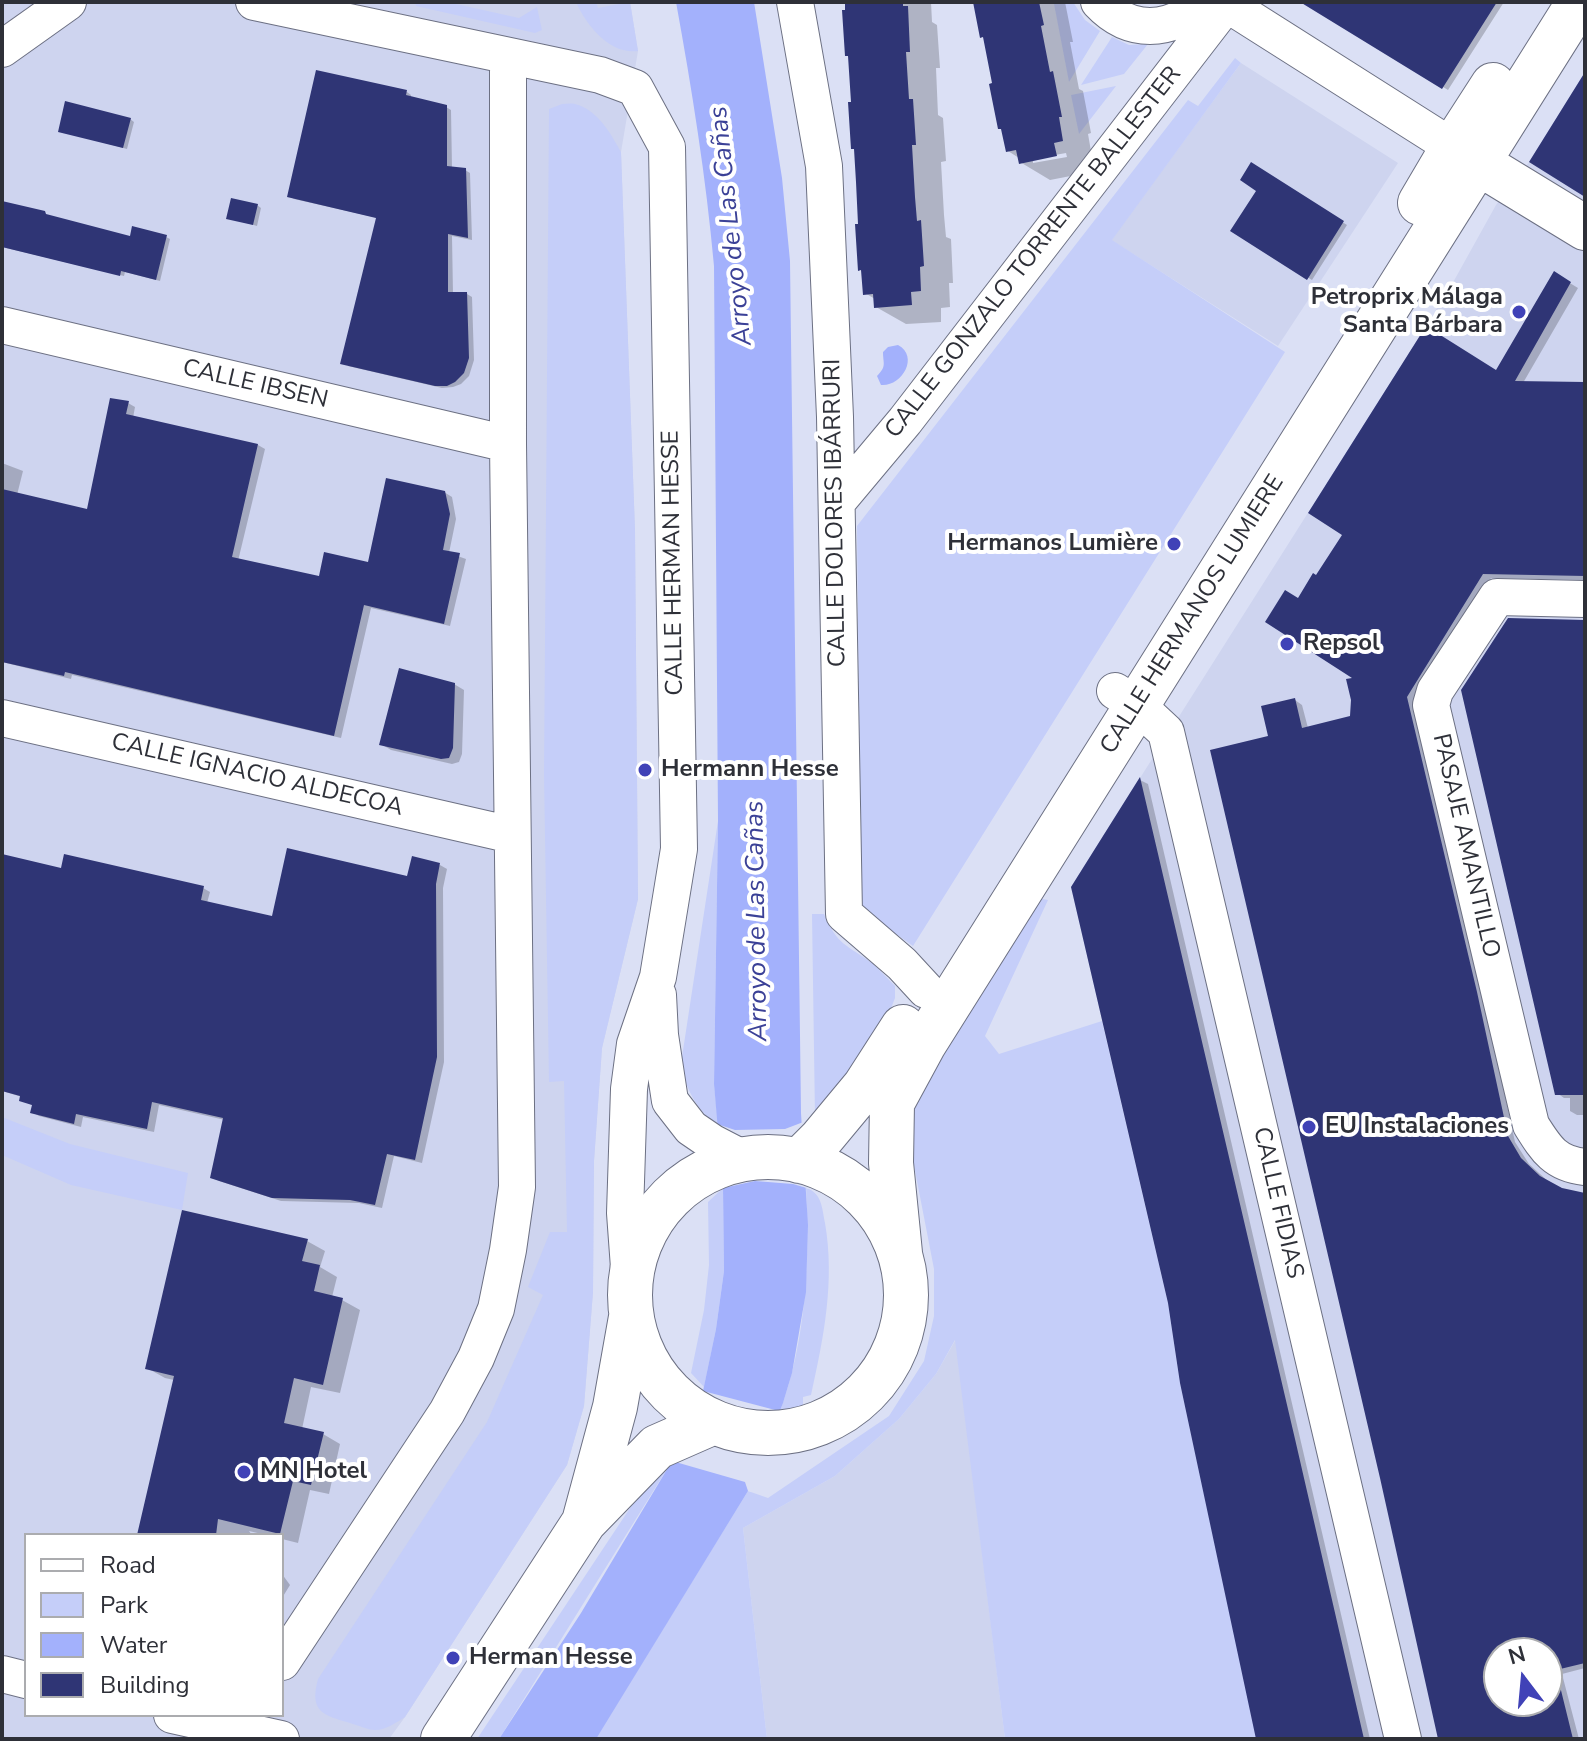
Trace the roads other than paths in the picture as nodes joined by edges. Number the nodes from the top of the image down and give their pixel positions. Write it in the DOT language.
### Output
graph roads {
  1 [pos="68,2"];
  2 [pos="254,2"];
  3 [pos="795,2"];
  4 [pos="1099,2"];
  5 [pos="1219,2"];
  6 [pos="1547,2"];
  7 [pos="1579,2"];
  8 [pos="2,49"];
  9 [pos="508,57"];
  10 [pos="1465,154"];
  11 [pos="1585,228"];
  12 [pos="2,325"];
  13 [pos="508,444"];
  14 [pos="838,501"];
  15 [pos="1585,599"];
  16 [pos="1126,698"];
  17 [pos="2,718"];
  18 [pos="512,835"];
  19 [pos="658,977"];
  20 [pos="926,990"];
  21 [pos="723,1156"];
  22 [pos="809,1157"];
  23 [pos="1585,1167"];
  24 [pos="900,1253"];
  25 [pos="631,1305"];
  26 [pos="697,1423"];
  27 [pos="584,1522"];
  28 [pos="284,1659"];
  29 [pos="2,1674"];
  30 [pos="24,1680"];
  31 [pos="192,1717"];
  32 [pos="242,1722"];
  33 [pos="440,1732"];
  34 [pos="281,1739"];
  35 [pos="1403,1739"];
  1 -- 8 [label="street"];
  2 -- 9 [label="street"];
  3 -- 14 [label="street, CALLE DOLORES IBÁRRURI"];
  4 -- 5 [label="street"];
  5 -- 10 [label="street"];
  5 -- 14 [label="street, CALLE GONZALO TORRENTE BALLESTER"];
  6 -- 10 [label="main road, CALLE HERMANOS LUMIERE"];
  7 -- 10 [label="main road, CALLE HERMANOS LUMIERE"];
  9 -- 13 [label="street"];
  9 -- 19 [label="street, CALLE HERMAN HESSE"];
  10 -- 11 [label="main road"];
  10 -- 16 [label="main road, CALLE HERMANOS LUMIERE"];
  12 -- 13 [label="street, CALLE IBSEN"];
  13 -- 18 [label="street"];
  14 -- 20 [label="street, CALLE DOLORES IBÁRRURI"];
  15 -- 23 [label="street, PASAJE AMANTILLO"];
  16 -- 20 [label="main road, CALLE HERMANOS LUMIERE"];
  16 -- 24 [label="main road, CALLE HERMANOS LUMIERE"];
  16 -- 35 [label="street, CALLE FIDIAS"];
  17 -- 18 [label="street, CALLE IGNACIO ALDECOA"];
  18 -- 28 [label="street"];
  19 -- 21 [label="street, CALLE HERMAN HESSE"];
  19 -- 25 [label="street, CALLE HERMAN HESSE"];
  20 -- 22 [label="main road, CALLE HERMANOS LUMIERE"];
  21 -- 22 [label="main road"];
  21 -- 25 [label="main road"];
  22 -- 24 [label="main road"];
  24 -- 26 [label="main road"];
  25 -- 26 [label="main road"];
  25 -- 27 [label="main road, CALLE HERMAN HESSE"];
  26 -- 27 [label="main road, CALLE HERMAN HESSE"];
  27 -- 33 [label="main road, CALLE HERMAN HESSE"];
  29 -- 30 [label="street"];
  31 -- 32 [label="street"];
  32 -- 34 [label="street"];
}
